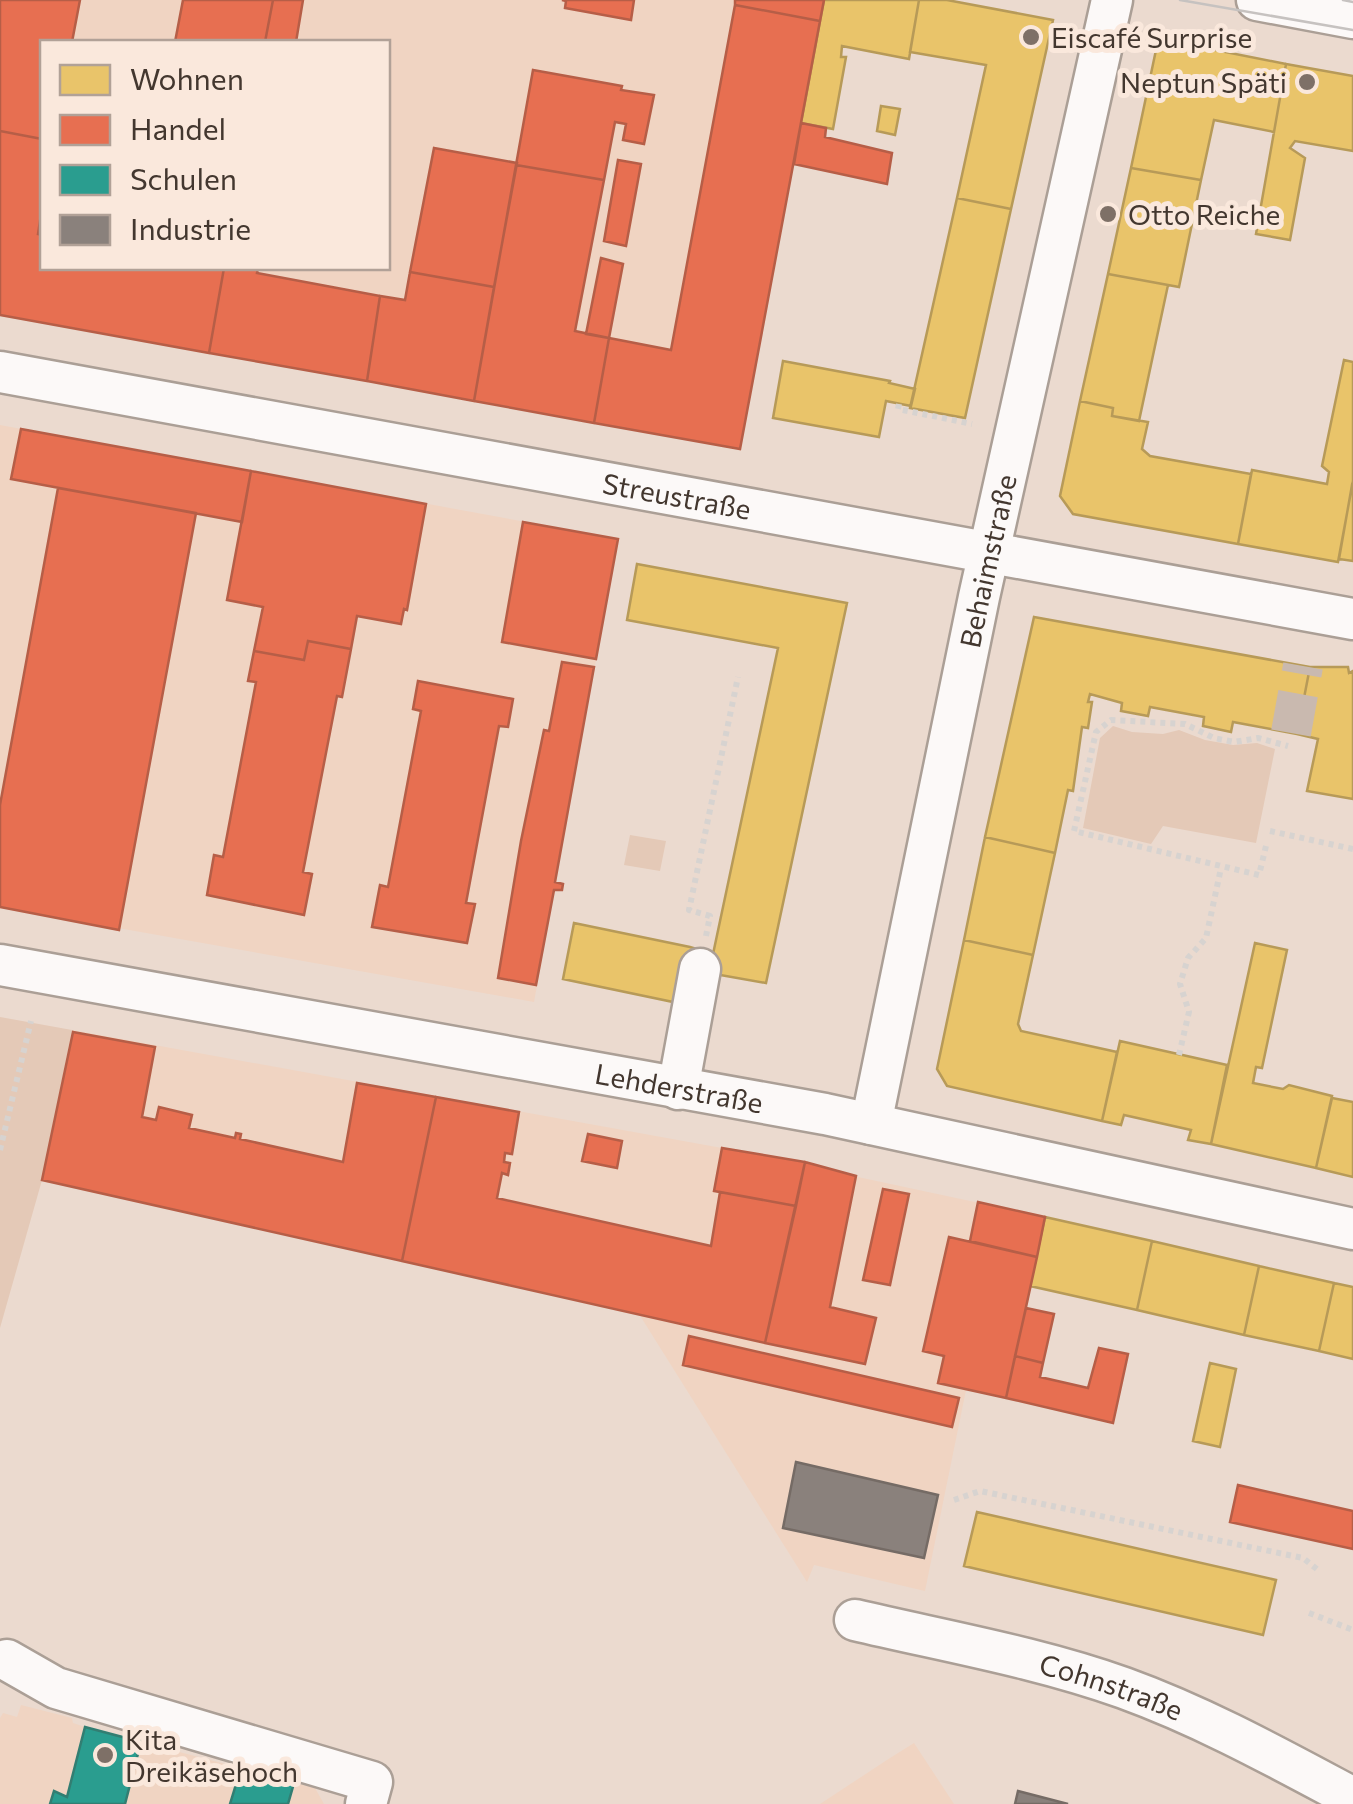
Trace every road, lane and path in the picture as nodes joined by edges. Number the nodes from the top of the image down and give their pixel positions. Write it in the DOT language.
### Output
graph roads {
  1 [pos="1112,0"];
  2 [pos="1257,0"];
  3 [pos="1353,18"];
  4 [pos="0,372"];
  5 [pos="899,404"];
  6 [pos="972,424"];
  7 [pos="988,554"];
  8 [pos="1353,619"];
  9 [pos="738,677"];
  10 [pos="1288,746"];
  11 [pos="1270,831"];
  12 [pos="1266,846"];
  13 [pos="1353,849"];
  14 [pos="1221,868"];
  15 [pos="701,960"];
  16 [pos="0,966"];
  17 [pos="31,1022"];
  18 [pos="1180,1055"];
  19 [pos="678,1088"];
  20 [pos="871,1124"];
  21 [pos="0,1150"];
  22 [pos="1353,1228"];
  23 [pos="954,1500"];
  24 [pos="1318,1570"];
  25 [pos="1309,1614"];
  26 [pos="855,1620"];
  27 [pos="1353,1630"];
  28 [pos="8,1660"];
  29 [pos="1353,1798"];
  30 [pos="366,1804"];
  1 -- 7 [label="street, Behaimstraße"];
  2 -- 3 [label="street"];
  4 -- 7 [label="street, Streustraße"];
  5 -- 6 [label="path"];
  7 -- 8 [label="street, Streustraße"];
  7 -- 20 [label="street, Behaimstraße"];
  9 -- 15 [label="path"];
  10 -- 14 [label="path"];
  11 -- 13 [label="path"];
  12 -- 14 [label="path"];
  14 -- 18 [label="path"];
  15 -- 19 [label="street"];
  16 -- 19 [label="street, Lehderstraße"];
  17 -- 21 [label="path"];
  19 -- 20 [label="street, Lehderstraße"];
  20 -- 22 [label="street, Lehderstraße"];
  23 -- 24 [label="path"];
  25 -- 27 [label="path"];
  26 -- 29 [label="street, Cohnstraße"];
  28 -- 30 [label="street"];
}
